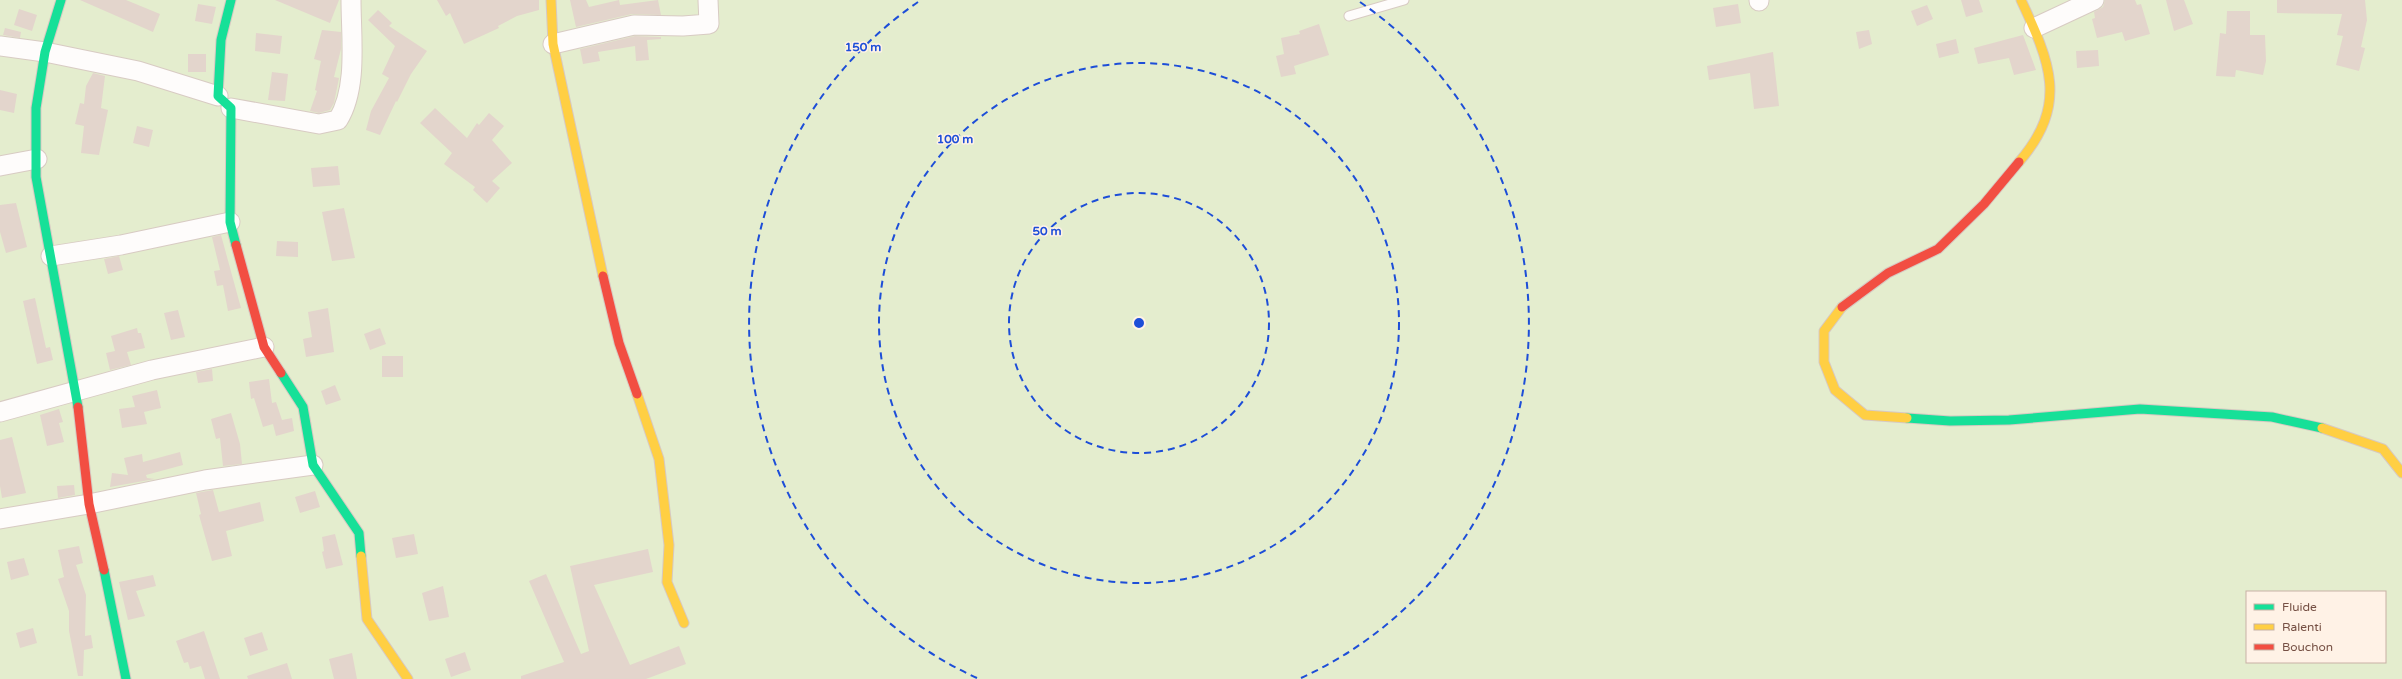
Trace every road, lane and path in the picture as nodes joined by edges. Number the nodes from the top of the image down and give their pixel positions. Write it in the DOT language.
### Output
graph roads {
  1 [pos="61,0"];
  2 [pos="231,0"];
  3 [pos="350,0"];
  4 [pos="551,0"];
  5 [pos="708,0"];
  6 [pos="1404,0"];
  7 [pos="2022,0"];
  8 [pos="2094,0"];
  9 [pos="1350,16"];
  10 [pos="2034,28"];
  11 [pos="553,44"];
  12 [pos="0,46"];
  13 [pos="45,52"];
  14 [pos="218,96"];
  15 [pos="231,108"];
  16 [pos="37,159"];
  17 [pos="0,166"];
  18 [pos="230,222"];
  19 [pos="51,256"];
  20 [pos="264,347"];
  21 [pos="76,391"];
  22 [pos="0,412"];
  23 [pos="313,465"];
  24 [pos="2402,473"];
  25 [pos="89,504"];
  26 [pos="0,519"];
  27 [pos="684,623"];
  28 [pos="126,679"];
  29 [pos="408,679"];
  1 -- 13 [label="street"];
  2 -- 14 [label="street"];
  3 -- 15 [label="street"];
  4 -- 11 [label="street"];
  5 -- 11 [label="street"];
  6 -- 9 [label="lane"];
  7 -- 10 [label="street"];
  8 -- 10 [label="street"];
  10 -- 24 [label="street"];
  11 -- 27 [label="street"];
  12 -- 13 [label="street"];
  13 -- 14 [label="street"];
  13 -- 16 [label="street"];
  14 -- 15 [label="street"];
  15 -- 18 [label="street"];
  16 -- 17 [label="street"];
  16 -- 19 [label="street"];
  18 -- 19 [label="street"];
  18 -- 20 [label="street"];
  19 -- 21 [label="street"];
  20 -- 21 [label="street"];
  20 -- 23 [label="street"];
  21 -- 22 [label="street"];
  21 -- 25 [label="street"];
  23 -- 25 [label="street"];
  23 -- 29 [label="street"];
  25 -- 26 [label="street"];
  25 -- 28 [label="street"];
}
